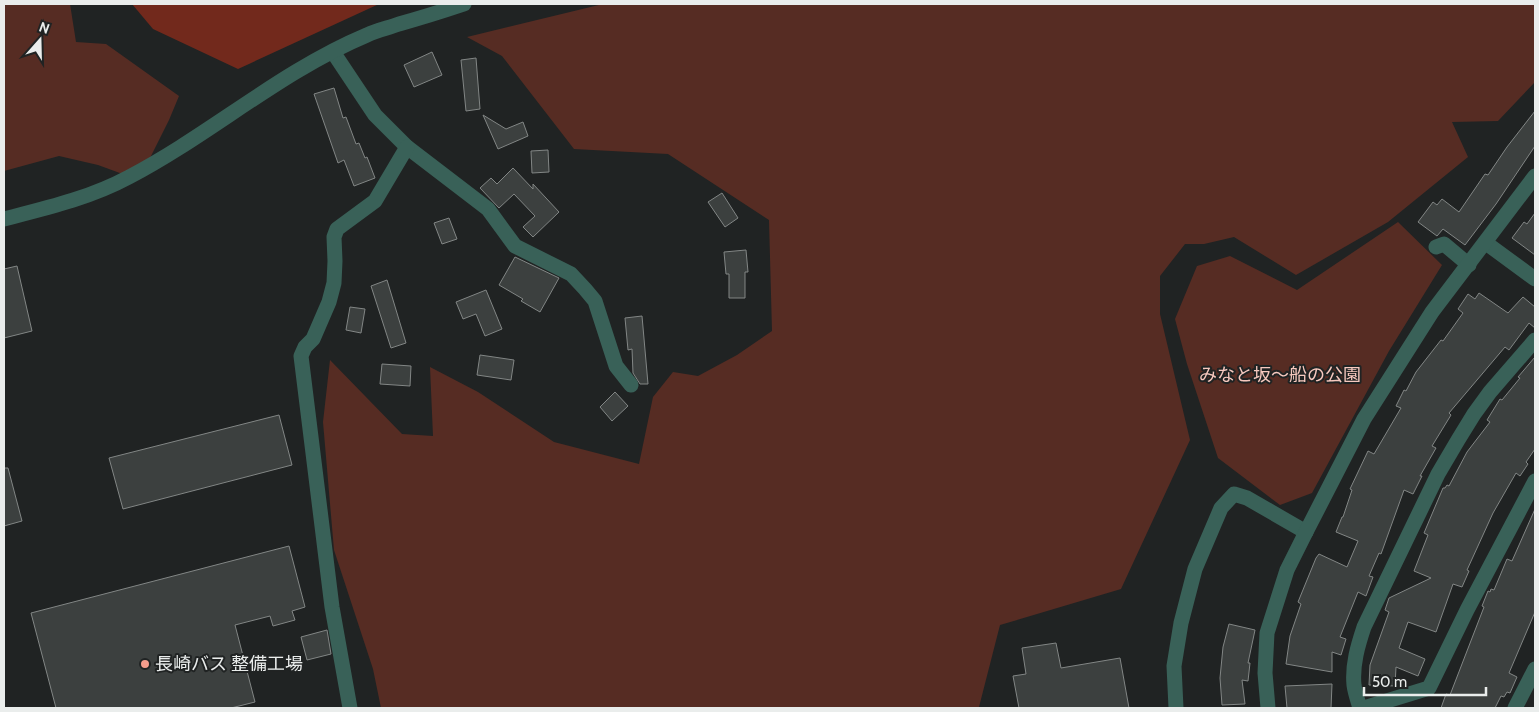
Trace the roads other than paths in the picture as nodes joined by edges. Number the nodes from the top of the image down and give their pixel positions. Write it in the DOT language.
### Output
graph roads {
  1 [pos="464,4"];
  2 [pos="333,52"];
  3 [pos="407,146"];
  4 [pos="1535,176"];
  5 [pos="4,219"];
  6 [pos="1486,243"];
  7 [pos="1436,247"];
  8 [pos="1469,264"];
  9 [pos="1535,279"];
  10 [pos="1535,340"];
  11 [pos="631,385"];
  12 [pos="1535,481"];
  13 [pos="1306,532"];
  14 [pos="1535,669"];
  15 [pos="350,708"];
  16 [pos="1176,708"];
  17 [pos="1268,708"];
  18 [pos="1360,708"];
  19 [pos="1364,708"];
  20 [pos="1515,708"];
  1 -- 2 [label="street"];
  2 -- 3 [label="street"];
  2 -- 5 [label="street"];
  3 -- 11 [label="street"];
  3 -- 15 [label="street"];
  4 -- 6 [label="street"];
  6 -- 8 [label="street"];
  6 -- 9 [label="street"];
  7 -- 8 [label="street"];
  8 -- 13 [label="street"];
  10 -- 18 [label="street"];
  12 -- 19 [label="street"];
  13 -- 16 [label="street"];
  13 -- 17 [label="street"];
  14 -- 20 [label="street"];
}
